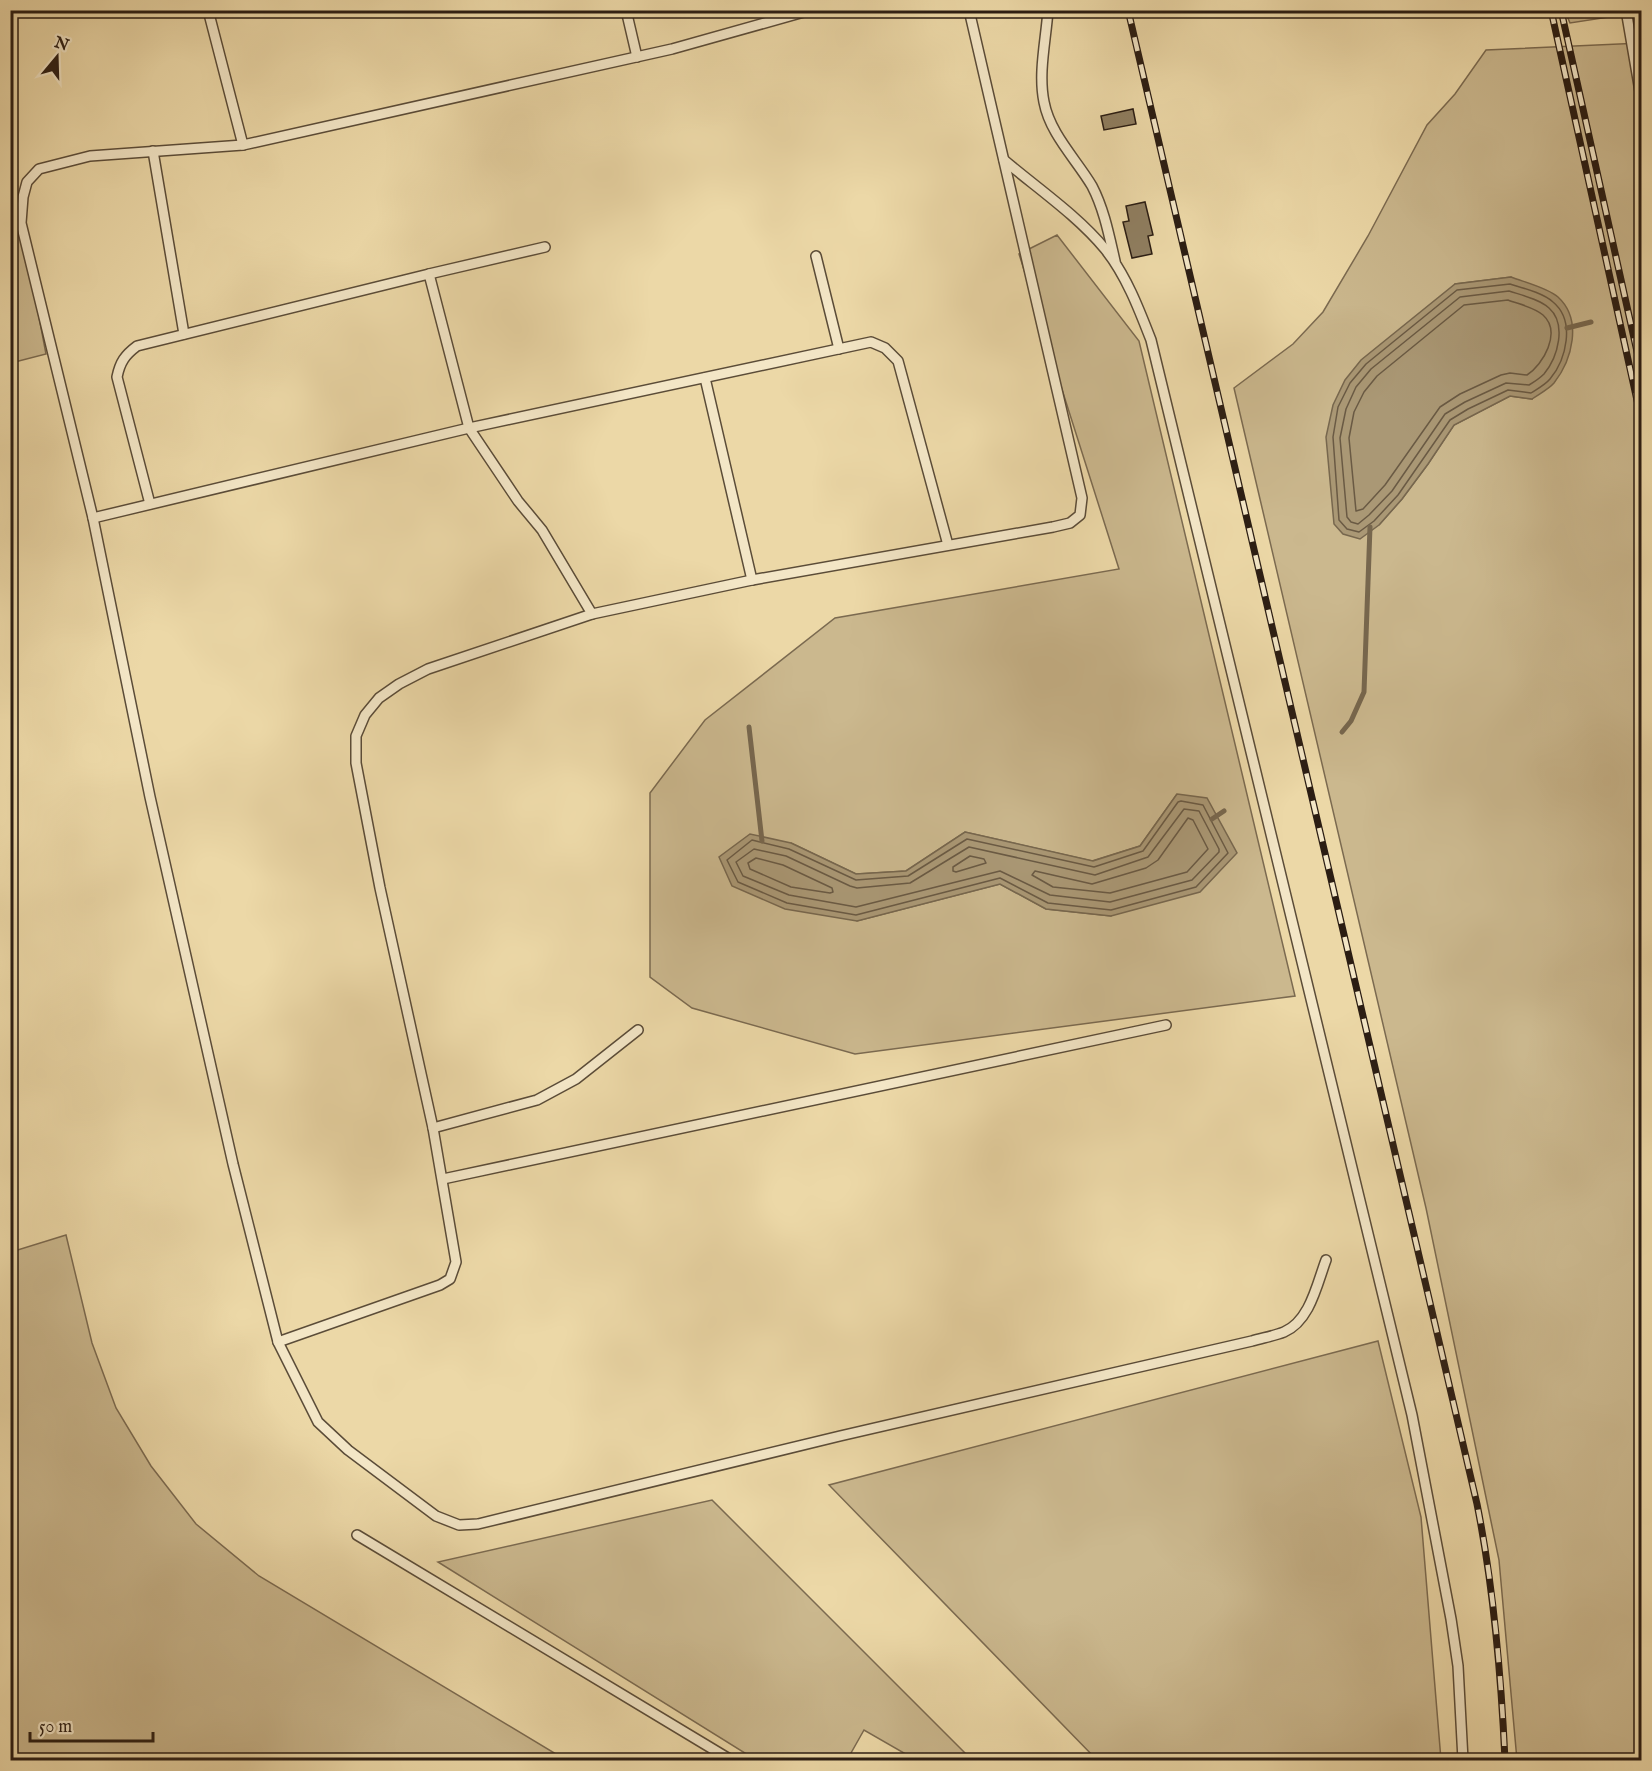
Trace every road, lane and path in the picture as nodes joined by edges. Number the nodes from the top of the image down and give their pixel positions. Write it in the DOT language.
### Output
graph roads {
  1 [pos="208,10"];
  2 [pos="626,10"];
  3 [pos="811,10"];
  4 [pos="969,10"];
  5 [pos="1048,10"];
  6 [pos="1626,10"];
  7 [pos="637,57"];
  8 [pos="1641,103"];
  9 [pos="243,144"];
  10 [pos="153,151"];
  11 [pos="1004,160"];
  12 [pos="545,247"];
  13 [pos="816,256"];
  14 [pos="1116,266"];
  15 [pos="429,274"];
  16 [pos="184,334"];
  17 [pos="839,349"];
  18 [pos="705,378"];
  19 [pos="469,428"];
  20 [pos="150,504"];
  21 [pos="93,518"];
  22 [pos="948,544"];
  23 [pos="752,580"];
  24 [pos="592,614"];
  25 [pos="1167,1024"];
  26 [pos="638,1030"];
  27 [pos="433,1128"];
  28 [pos="443,1179"];
  29 [pos="1326,1260"];
  30 [pos="278,1342"];
  31 [pos="357,1535"];
  32 [pos="731,1761"];
  33 [pos="1463,1761"];
  1 -- 9 [label="lane"];
  2 -- 7 [label="lane"];
  3 -- 7 [label="lane"];
  4 -- 11 [label="lane"];
  5 -- 14 [label="lane"];
  6 -- 8 [label="lane"];
  7 -- 9 [label="lane"];
  9 -- 10 [label="lane"];
  10 -- 16 [label="lane"];
  10 -- 21 [label="lane"];
  11 -- 14 [label="lane"];
  11 -- 22 [label="lane"];
  12 -- 15 [label="lane"];
  13 -- 17 [label="lane"];
  14 -- 33 [label="lane"];
  15 -- 16 [label="lane"];
  15 -- 19 [label="lane"];
  16 -- 20 [label="lane"];
  17 -- 18 [label="lane"];
  17 -- 22 [label="lane"];
  18 -- 19 [label="lane"];
  18 -- 23 [label="lane"];
  19 -- 20 [label="lane"];
  19 -- 24 [label="lane"];
  20 -- 21 [label="lane"];
  21 -- 30 [label="lane"];
  22 -- 23 [label="lane"];
  23 -- 24 [label="lane"];
  24 -- 27 [label="lane"];
  25 -- 28 [label="lane"];
  26 -- 27 [label="lane"];
  27 -- 28 [label="lane"];
  28 -- 30 [label="lane"];
  29 -- 30 [label="lane"];
  31 -- 32 [label="lane"];
}
